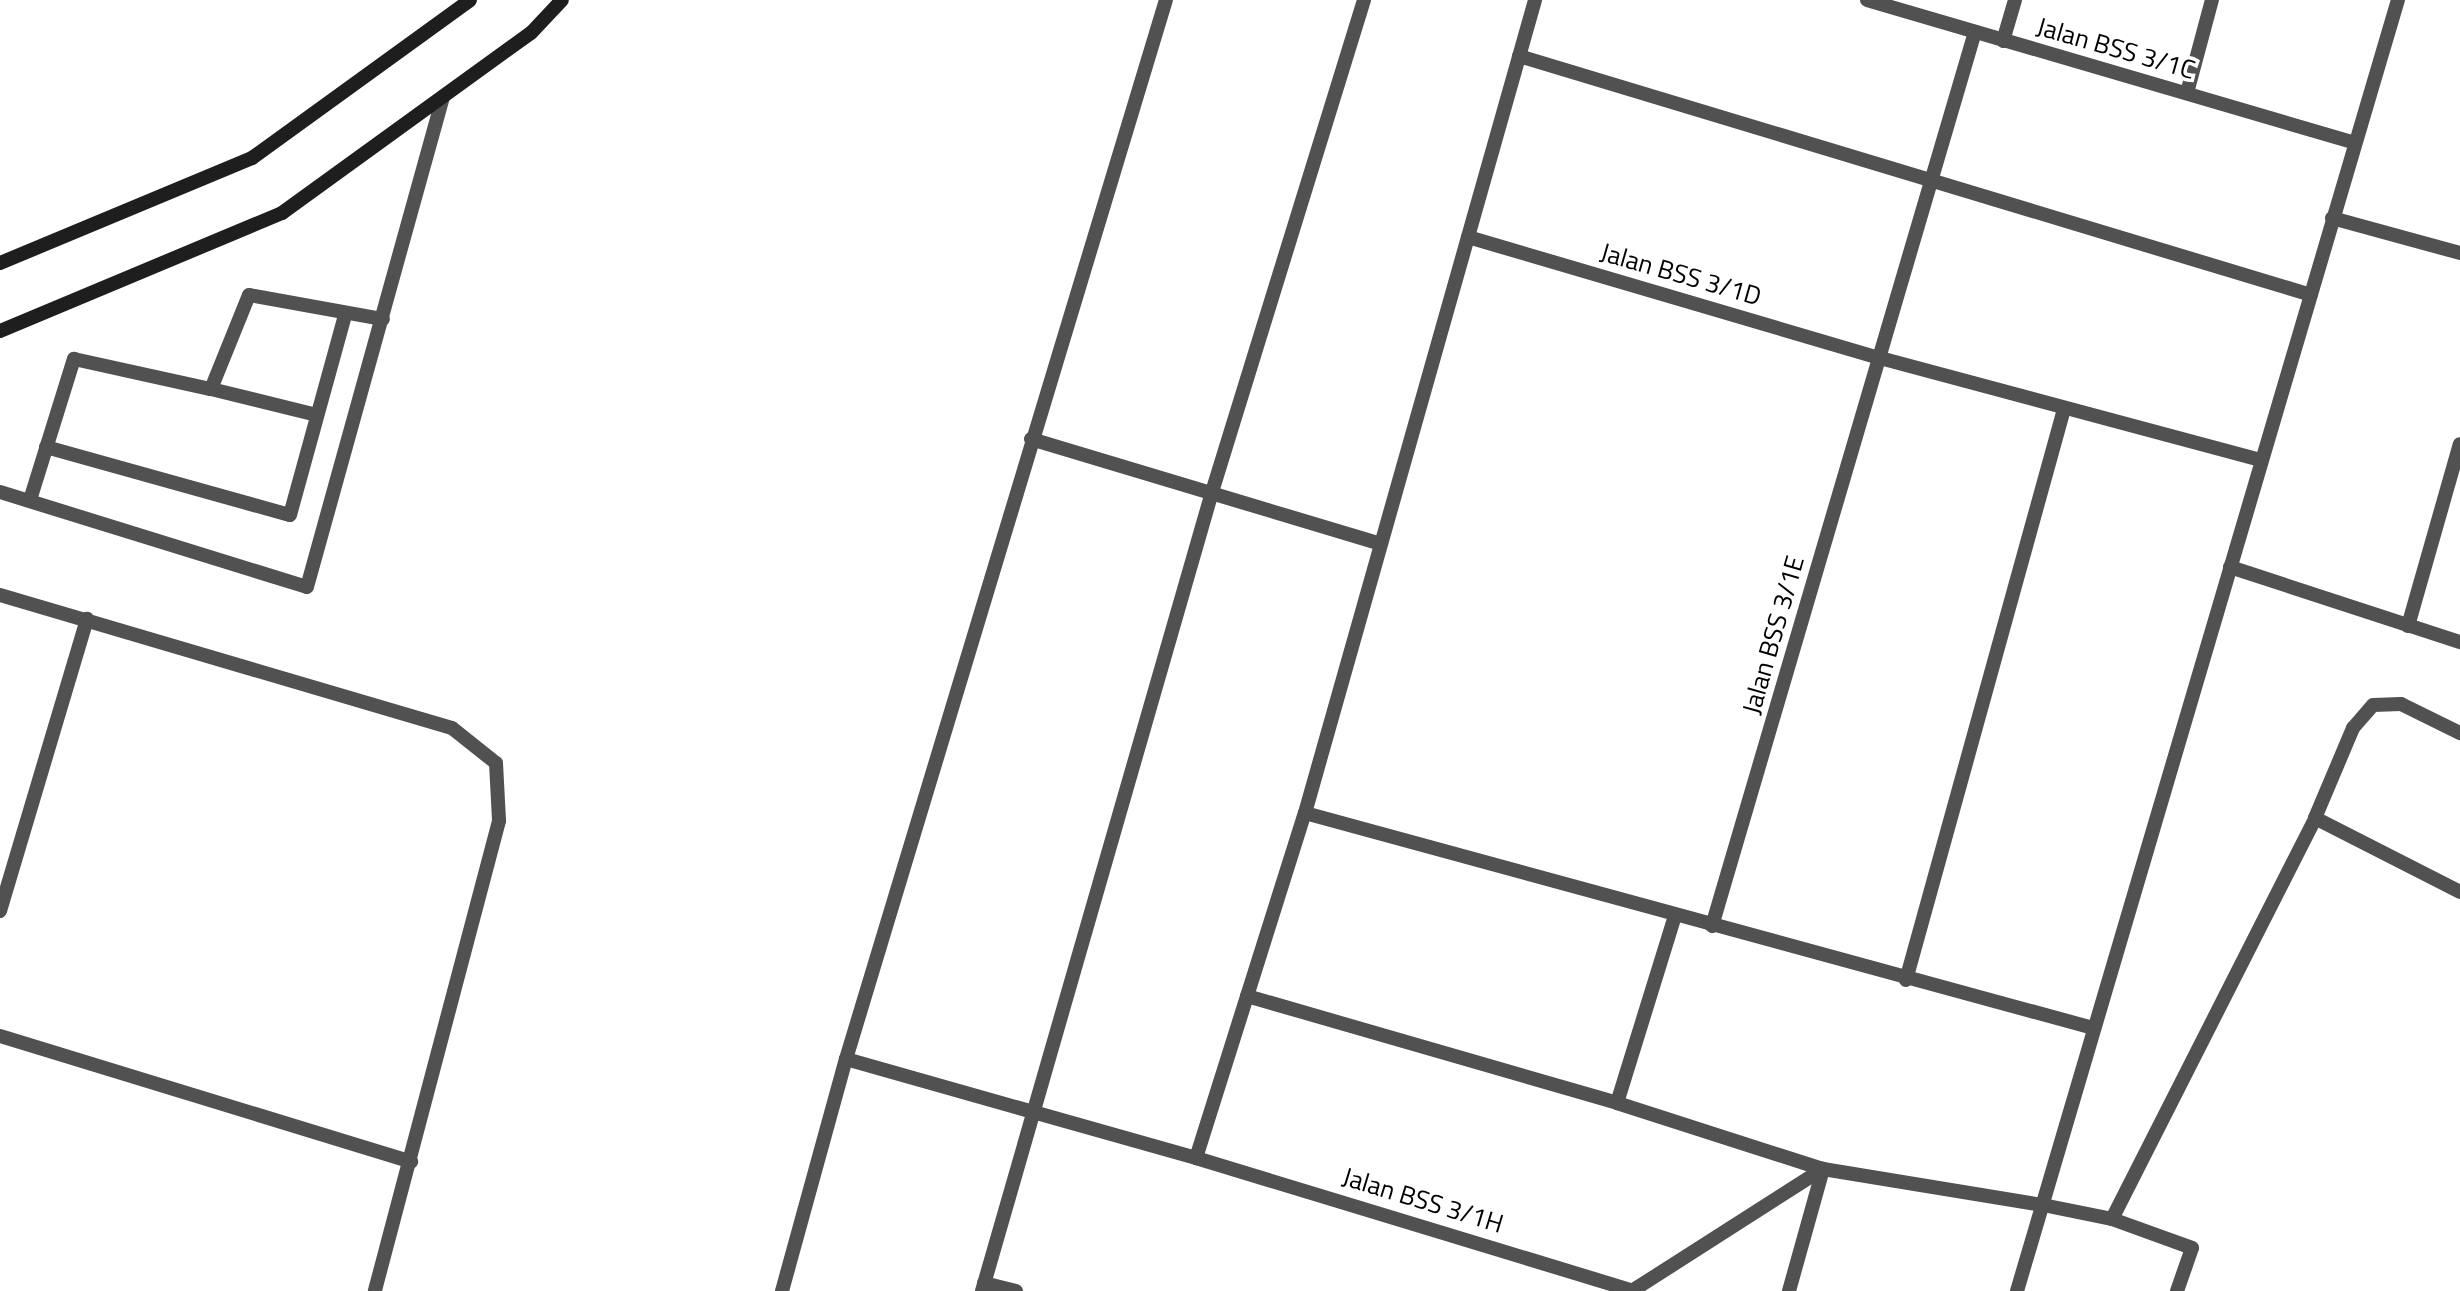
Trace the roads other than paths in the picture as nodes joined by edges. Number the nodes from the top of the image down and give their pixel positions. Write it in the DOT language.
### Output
graph roads {
  1 [pos="470,0"];
  2 [pos="562,0"];
  3 [pos="1166,0"];
  4 [pos="1364,0"];
  5 [pos="1535,0"];
  6 [pos="1867,0"];
  7 [pos="2015,0"];
  8 [pos="2212,0"];
  9 [pos="2398,0"];
  10 [pos="1975,33"];
  11 [pos="2003,41"];
  12 [pos="1519,57"];
  13 [pos="2187,93"];
  14 [pos="443,97"];
  15 [pos="2353,142"];
  16 [pos="1931,184"];
  17 [pos="2332,218"];
  18 [pos="1468,237"];
  19 [pos="2460,253"];
  20 [pos="0,263"];
  21 [pos="2311,295"];
  22 [pos="345,314"];
  23 [pos="383,319"];
  24 [pos="0,331"];
  25 [pos="1880,358"];
  26 [pos="211,389"];
  27 [pos="2064,409"];
  28 [pos="317,415"];
  29 [pos="1031,439"];
  30 [pos="2460,444"];
  31 [pos="46,447"];
  32 [pos="2260,460"];
  33 [pos="0,492"];
  34 [pos="1213,492"];
  35 [pos="30,500"];
  36 [pos="1378,542"];
  37 [pos="2230,567"];
  38 [pos="0,594"];
  39 [pos="87,619"];
  40 [pos="2408,626"];
  41 [pos="2460,642"];
  42 [pos="2460,733"];
  43 [pos="1305,813"];
  44 [pos="2315,818"];
  45 [pos="2460,892"];
  46 [pos="0,911"];
  47 [pos="1675,916"];
  48 [pos="1712,926"];
  49 [pos="1906,980"];
  50 [pos="1247,996"];
  51 [pos="2092,1028"];
  52 [pos="0,1036"];
  53 [pos="846,1059"];
  54 [pos="1617,1103"];
  55 [pos="1032,1111"];
  56 [pos="1196,1158"];
  57 [pos="411,1161"];
  58 [pos="1823,1169"];
  59 [pos="2043,1205"];
  60 [pos="2112,1219"];
  61 [pos="983,1287"];
  62 [pos="1634,1290"];
  63 [pos="375,1291"];
  64 [pos="782,1291"];
  65 [pos="1016,1291"];
  66 [pos="1789,1291"];
  67 [pos="2017,1291"];
  68 [pos="2177,1291"];
  1 -- 20 [label="street"];
  2 -- 14 [label="street"];
  3 -- 29 [label="street"];
  4 -- 34 [label="street"];
  5 -- 12 [label="street"];
  6 -- 10 [label="street, Jalan BSS 3/1C"];
  7 -- 11 [label="street"];
  8 -- 13 [label="street"];
  9 -- 15 [label="street"];
  10 -- 11 [label="street, Jalan BSS 3/1C"];
  10 -- 16 [label="street, Jalan BSS 3/1E"];
  11 -- 13 [label="street, Jalan BSS 3/1C"];
  12 -- 16 [label="street"];
  12 -- 18 [label="street"];
  13 -- 15 [label="street, Jalan BSS 3/1C"];
  14 -- 23 [label="street"];
  14 -- 24 [label="street"];
  15 -- 17 [label="street"];
  16 -- 21 [label="street"];
  16 -- 25 [label="street, Jalan BSS 3/1E"];
  17 -- 19 [label="street"];
  17 -- 21 [label="street"];
  18 -- 25 [label="street, Jalan BSS 3/1D"];
  18 -- 36 [label="street"];
  21 -- 32 [label="street"];
  22 -- 23 [label="street"];
  22 -- 26 [label="street"];
  22 -- 28 [label="street"];
  23 -- 35 [label="street"];
  25 -- 27 [label="street, Jalan BSS 3/1D"];
  25 -- 48 [label="street, Jalan BSS 3/1E"];
  26 -- 28 [label="street"];
  26 -- 31 [label="street"];
  27 -- 32 [label="street, Jalan BSS 3/1D"];
  27 -- 49 [label="street"];
  28 -- 31 [label="street"];
  29 -- 34 [label="street"];
  29 -- 53 [label="street"];
  30 -- 40 [label="street"];
  31 -- 35 [label="street"];
  32 -- 37 [label="street"];
  33 -- 35 [label="street"];
  34 -- 36 [label="street"];
  34 -- 55 [label="street"];
  36 -- 43 [label="street"];
  37 -- 40 [label="street"];
  37 -- 51 [label="street"];
  38 -- 39 [label="street"];
  39 -- 46 [label="street"];
  39 -- 57 [label="street"];
  40 -- 41 [label="street"];
  42 -- 44 [label="street"];
  43 -- 47 [label="street"];
  43 -- 50 [label="street"];
  44 -- 45 [label="street"];
  44 -- 60 [label="street"];
  47 -- 48 [label="street"];
  47 -- 54 [label="street"];
  48 -- 49 [label="street"];
  49 -- 51 [label="street"];
  50 -- 54 [label="street"];
  50 -- 56 [label="street"];
  51 -- 59 [label="street"];
  52 -- 57 [label="street"];
  53 -- 55 [label="street, Jalan BSS 3/1H"];
  53 -- 64 [label="street"];
  54 -- 58 [label="street"];
  55 -- 56 [label="street, Jalan BSS 3/1H"];
  55 -- 61 [label="street"];
  56 -- 62 [label="street, Jalan BSS 3/1H"];
  57 -- 63 [label="street"];
  58 -- 59 [label="street"];
  58 -- 62 [label="street"];
  58 -- 66 [label="street"];
  59 -- 60 [label="street"];
  59 -- 67 [label="street"];
  60 -- 68 [label="street"];
  61 -- 65 [label="street"];
}
